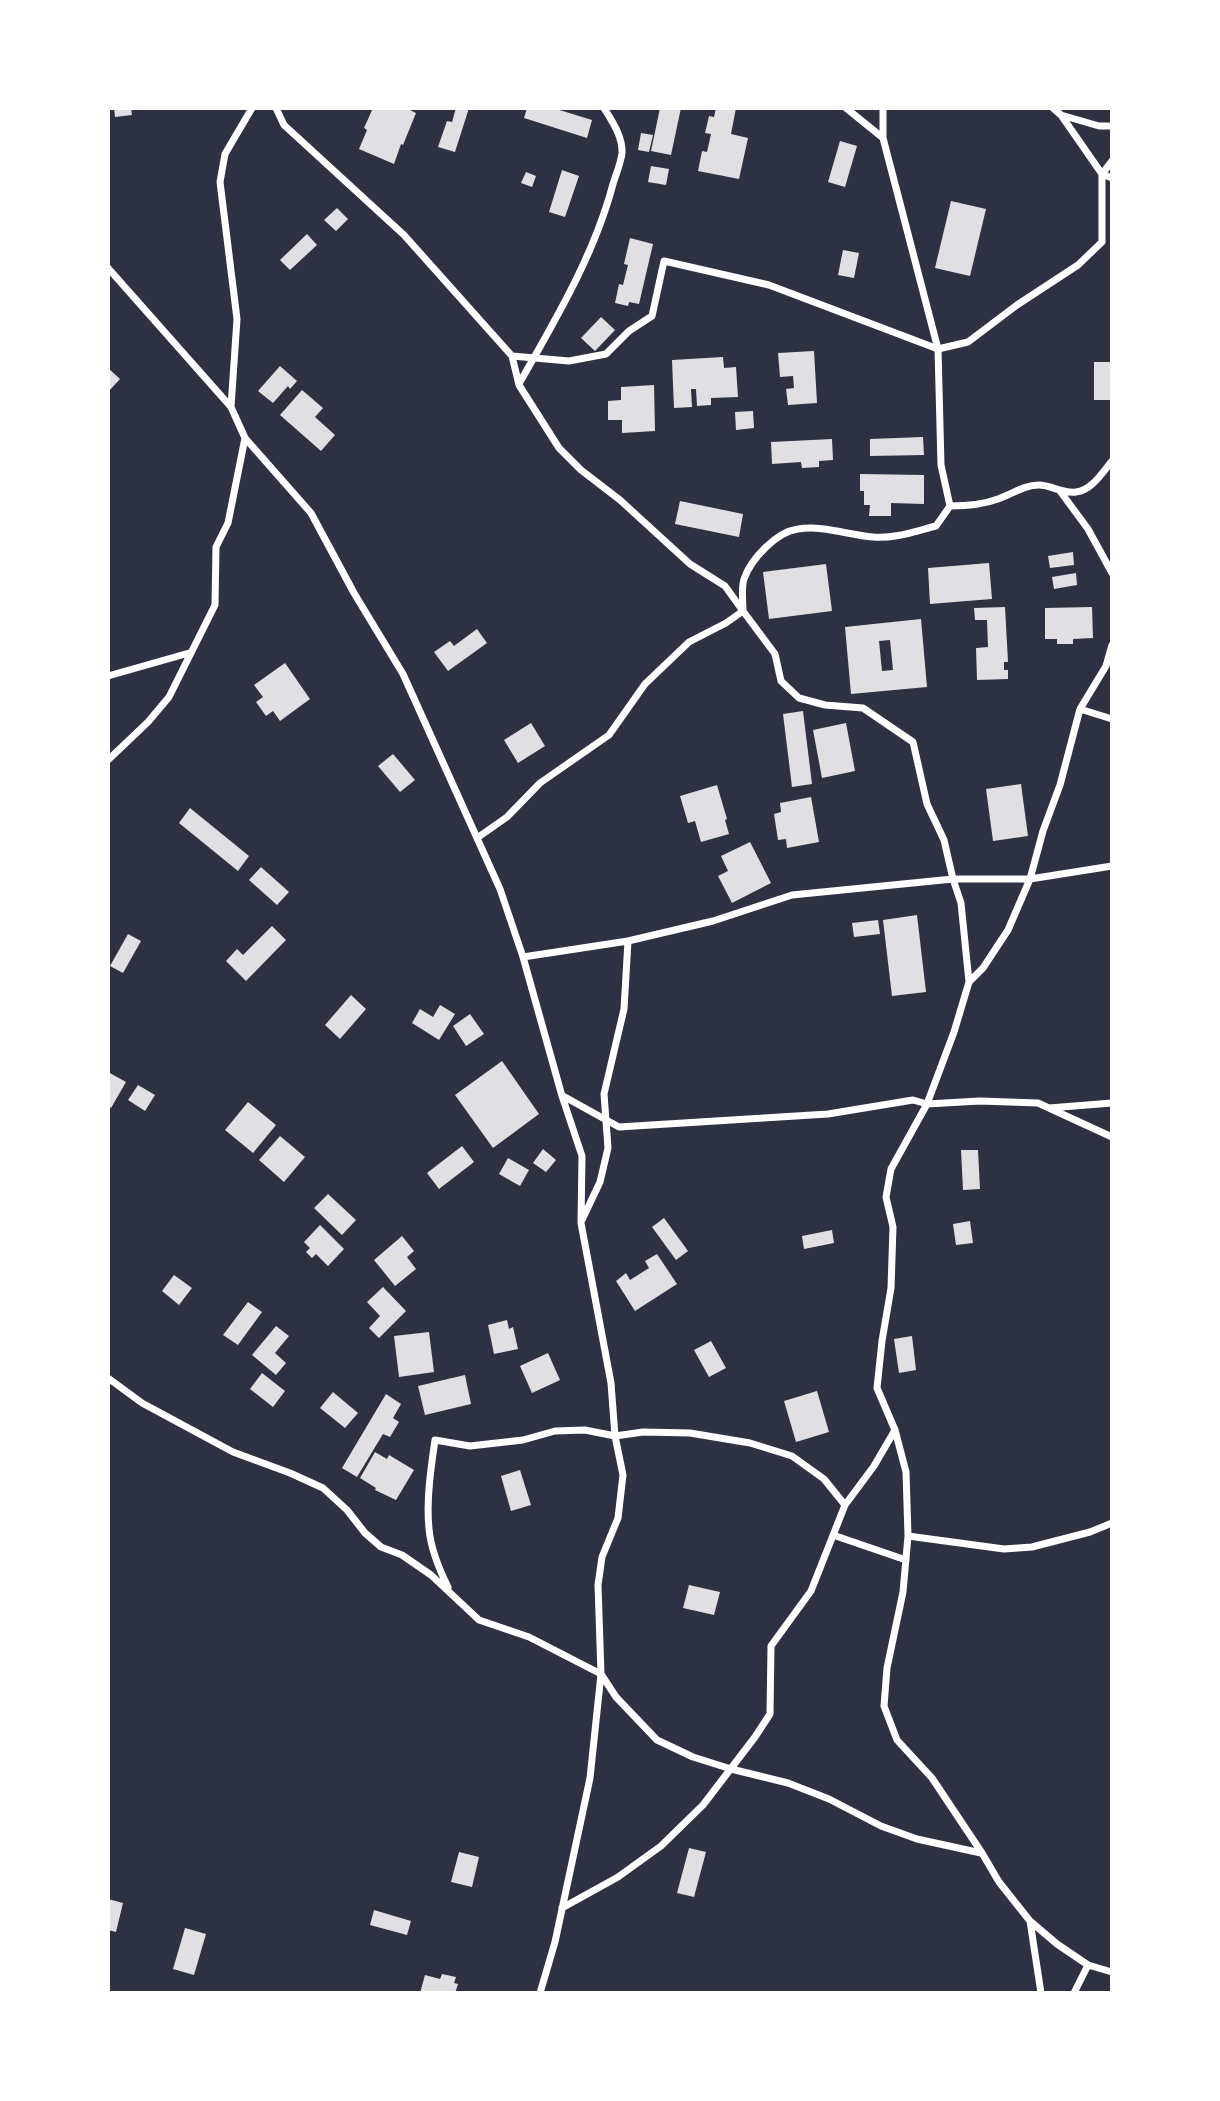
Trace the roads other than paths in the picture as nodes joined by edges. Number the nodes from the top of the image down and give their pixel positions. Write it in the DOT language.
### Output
graph roads {
  1 [pos="252,108"];
  2 [pos="276,108"];
  3 [pos="604,108"];
  4 [pos="846,108"];
  5 [pos="883,108"];
  6 [pos="1053,108"];
  7 [pos="1061,115"];
  8 [pos="1111,126"];
  9 [pos="883,138"];
  10 [pos="1111,161"];
  11 [pos="1102,174"];
  12 [pos="1111,178"];
  13 [pos="108,268"];
  14 [pos="938,349"];
  15 [pos="512,356"];
  16 [pos="534,359"];
  17 [pos="519,385"];
  18 [pos="231,407"];
  19 [pos="245,438"];
  20 [pos="1111,461"];
  21 [pos="1060,491"];
  22 [pos="950,506"];
  23 [pos="1111,573"];
  24 [pos="743,611"];
  25 [pos="1111,645"];
  26 [pos="189,653"];
  27 [pos="108,676"];
  28 [pos="1080,709"];
  29 [pos="1111,719"];
  30 [pos="108,760"];
  31 [pos="477,838"];
  32 [pos="1111,866"];
  33 [pos="953,879"];
  34 [pos="1030,879"];
  35 [pos="628,941"];
  36 [pos="523,957"];
  37 [pos="969,982"];
  38 [pos="562,1096"];
  39 [pos="1111,1103"];
  40 [pos="927,1104"];
  41 [pos="1048,1108"];
  42 [pos="606,1121"];
  43 [pos="1111,1137"];
  44 [pos="581,1223"];
  45 [pos="108,1378"];
  46 [pos="895,1430"];
  47 [pos="615,1436"];
  48 [pos="845,1505"];
  49 [pos="1111,1523"];
  50 [pos="833,1535"];
  51 [pos="908,1536"];
  52 [pos="906,1560"];
  53 [pos="449,1589"];
  54 [pos="601,1674"];
  55 [pos="731,1769"];
  56 [pos="982,1853"];
  57 [pos="562,1908"];
  58 [pos="1030,1921"];
  59 [pos="1088,1965"];
  60 [pos="1111,1972"];
  61 [pos="540,1993"];
  62 [pos="1041,1993"];
  63 [pos="1074,1993"];
  1 -- 18 [label="street"];
  2 -- 15 [label="street"];
  3 -- 16 [label="street"];
  4 -- 9 [label="street"];
  5 -- 9 [label="street"];
  6 -- 7 [label="street"];
  7 -- 8 [label="street"];
  7 -- 11 [label="street"];
  9 -- 14 [label="street"];
  10 -- 11 [label="street"];
  11 -- 12 [label="street"];
  11 -- 14 [label="street"];
  13 -- 18 [label="street"];
  14 -- 16 [label="street"];
  14 -- 22 [label="street"];
  15 -- 16 [label="street"];
  15 -- 17 [label="street"];
  16 -- 17 [label="street"];
  17 -- 24 [label="street"];
  18 -- 19 [label="street"];
  19 -- 26 [label="street"];
  19 -- 31 [label="street"];
  20 -- 21 [label="street"];
  21 -- 22 [label="street"];
  21 -- 23 [label="street"];
  22 -- 24 [label="street"];
  24 -- 31 [label="street"];
  24 -- 33 [label="street"];
  25 -- 28 [label="street"];
  26 -- 27 [label="street"];
  26 -- 30 [label="street"];
  28 -- 29 [label="street"];
  28 -- 34 [label="street"];
  31 -- 36 [label="street"];
  32 -- 34 [label="street"];
  33 -- 34 [label="street"];
  33 -- 35 [label="street"];
  33 -- 37 [label="street"];
  34 -- 37 [label="street"];
  35 -- 36 [label="street"];
  35 -- 42 [label="street"];
  36 -- 38 [label="street"];
  37 -- 40 [label="street"];
  38 -- 42 [label="street"];
  38 -- 44 [label="street"];
  39 -- 41 [label="street"];
  40 -- 41 [label="street"];
  40 -- 42 [label="street"];
  40 -- 46 [label="street"];
  41 -- 43 [label="street"];
  42 -- 44 [label="street"];
  44 -- 47 [label="street"];
  45 -- 53 [label="street"];
  46 -- 48 [label="street"];
  46 -- 51 [label="street"];
  47 -- 48 [label="street"];
  47 -- 53 [label="street"];
  47 -- 54 [label="street"];
  48 -- 50 [label="street"];
  49 -- 51 [label="street"];
  50 -- 52 [label="street"];
  50 -- 55 [label="street"];
  51 -- 52 [label="street"];
  52 -- 56 [label="street"];
  53 -- 54 [label="street"];
  54 -- 55 [label="street"];
  54 -- 57 [label="street"];
  55 -- 56 [label="street"];
  55 -- 57 [label="street"];
  56 -- 58 [label="street"];
  57 -- 61 [label="street"];
  58 -- 59 [label="street"];
  58 -- 62 [label="street"];
  59 -- 60 [label="street"];
  59 -- 63 [label="street"];
}
